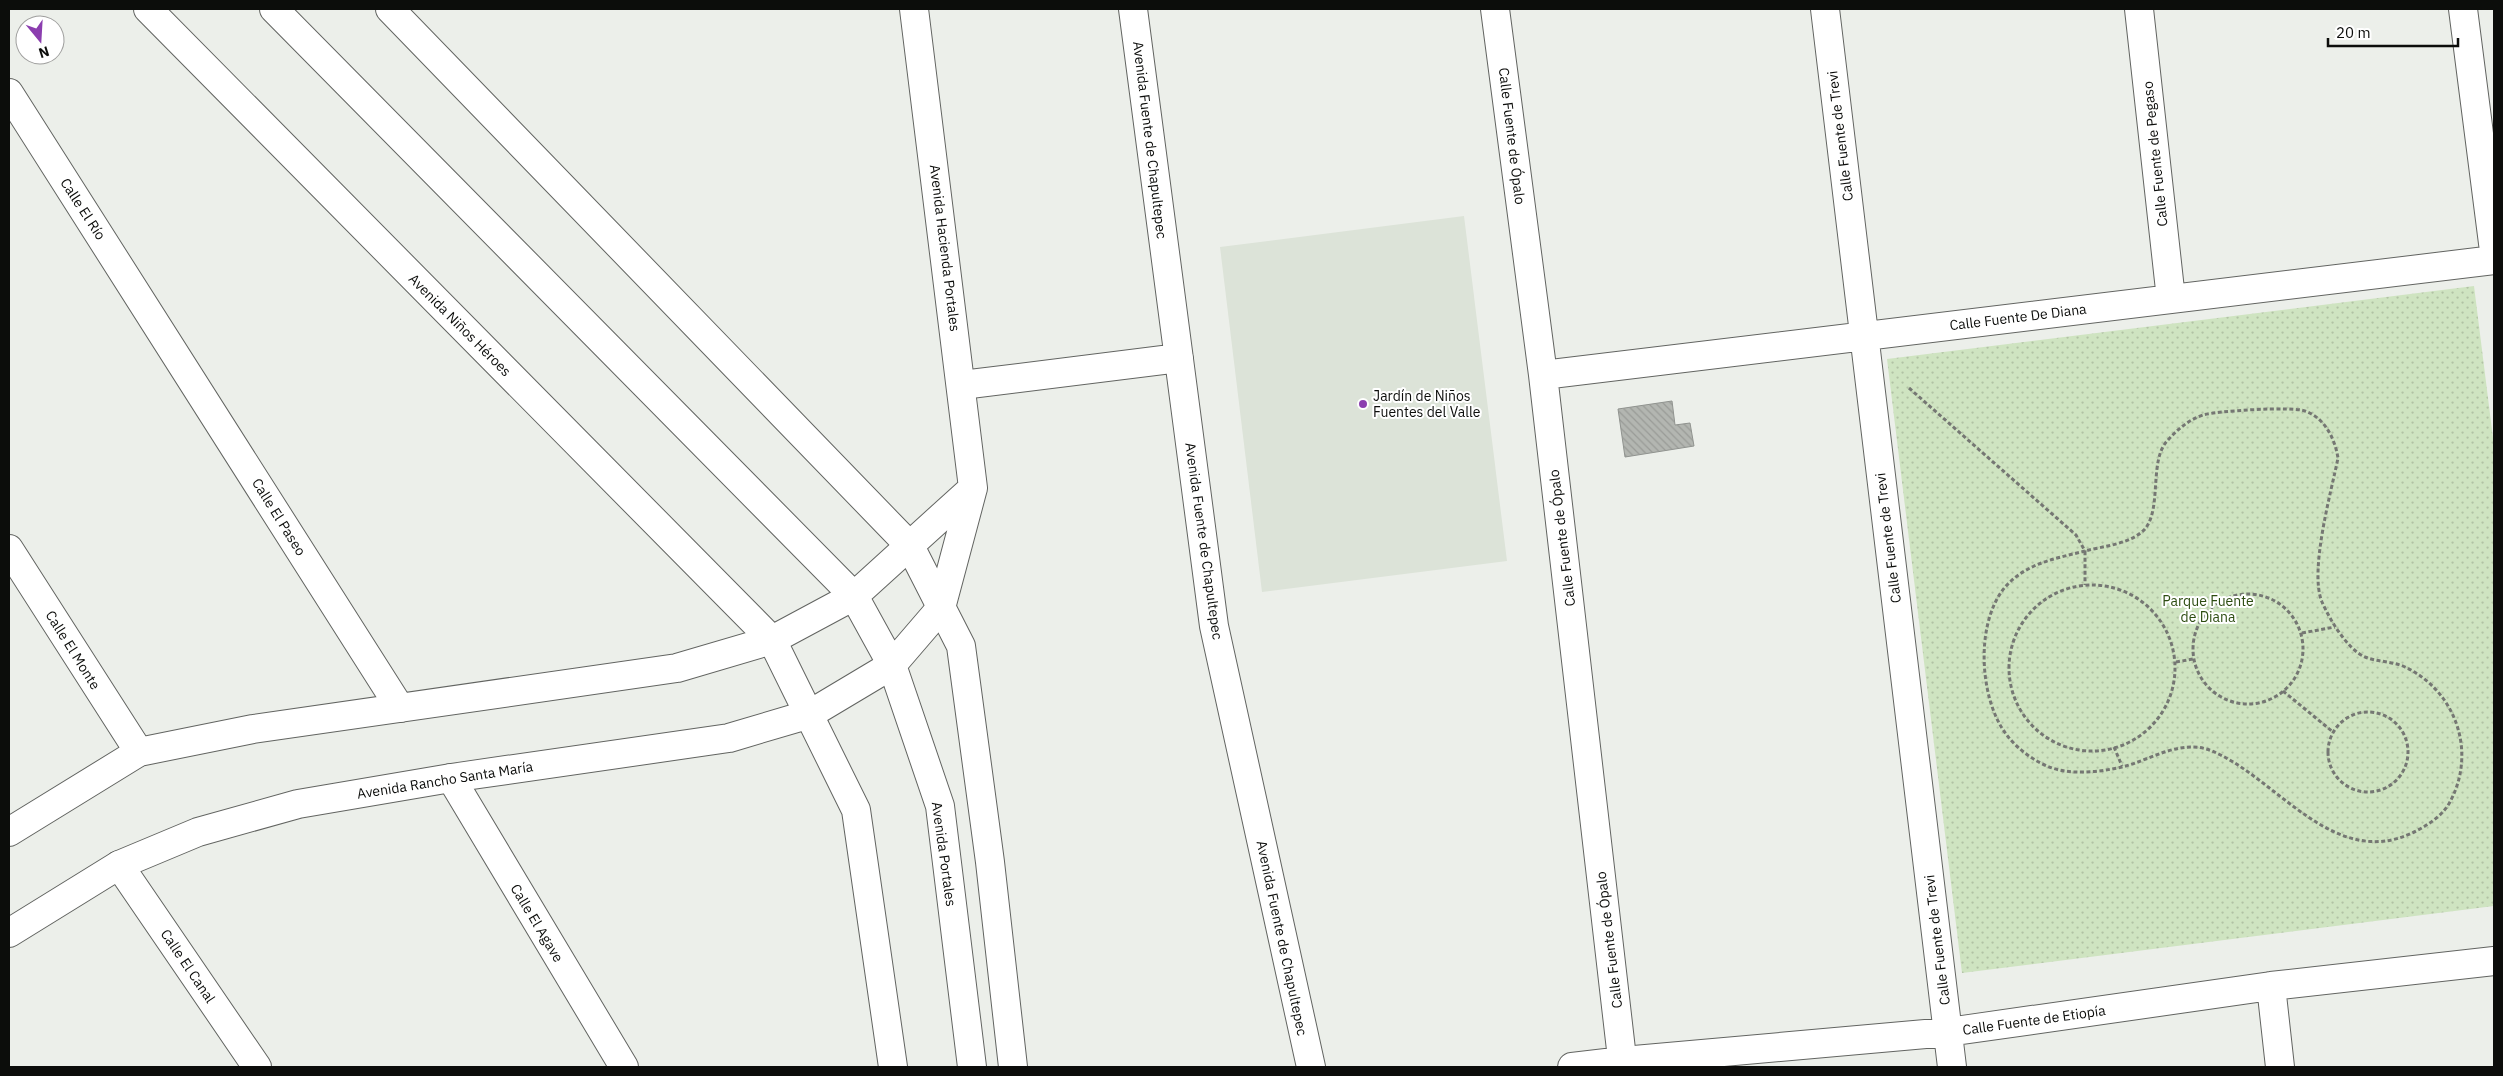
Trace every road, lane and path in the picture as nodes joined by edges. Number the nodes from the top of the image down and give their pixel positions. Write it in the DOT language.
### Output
graph roads {
  1 [pos="148,9"];
  2 [pos="274,9"];
  3 [pos="390,9"];
  4 [pos="914,9"];
  5 [pos="1134,9"];
  6 [pos="1495,9"];
  7 [pos="1825,9"];
  8 [pos="2139,9"];
  9 [pos="2462,9"];
  10 [pos="9,93"];
  11 [pos="2494,251"];
  12 [pos="2494,260"];
  13 [pos="2171,299"];
  14 [pos="158,325"];
  15 [pos="1863,336"];
  16 [pos="1179,358"];
  17 [pos="1543,375"];
  18 [pos="962,386"];
  19 [pos="1908,388"];
  20 [pos="973,488"];
  21 [pos="910,546"];
  22 [pos="9,549"];
  23 [pos="2085,551"];
  24 [pos="2085,585"];
  25 [pos="854,596"];
  26 [pos="941,608"];
  27 [pos="2335,627"];
  28 [pos="2302,633"];
  29 [pos="772,640"];
  30 [pos="2193,659"];
  31 [pos="2176,662"];
  32 [pos="892,665"];
  33 [pos="2283,691"];
  34 [pos="400,708"];
  35 [pos="810,714"];
  36 [pos="2333,732"];
  37 [pos="2114,747"];
  38 [pos="139,752"];
  39 [pos="2122,766"];
  40 [pos="451,778"];
  41 [pos="9,832"];
  42 [pos="119,865"];
  43 [pos="9,933"];
  44 [pos="2494,961"];
  45 [pos="2271,986"];
  46 [pos="1948,1032"];
  47 [pos="1623,1064"];
  48 [pos="257,1067"];
  49 [pos="624,1067"];
  50 [pos="894,1067"];
  51 [pos="972,1067"];
  52 [pos="1013,1067"];
  53 [pos="1311,1067"];
  54 [pos="1572,1067"];
  55 [pos="1952,1067"];
  56 [pos="2280,1067"];
  1 -- 29 [label="street, Avenida Niños Héroes"];
  2 -- 25 [label="street"];
  3 -- 21 [label="street"];
  4 -- 18 [label="street, Avenida Hacienda Portales"];
  5 -- 16 [label="street, Avenida Fuente de Chapultepec"];
  6 -- 17 [label="street, Calle Fuente de Ópalo"];
  7 -- 15 [label="street, Calle Fuente de Trevi"];
  8 -- 13 [label="street, Calle Fuente de Pegaso"];
  9 -- 11 [label="street"];
  10 -- 14 [label="street, Calle El Río"];
  12 -- 13 [label="street, Calle Fuente De Diana"];
  13 -- 15 [label="street, Calle Fuente De Diana"];
  14 -- 34 [label="street, Calle El Paseo"];
  15 -- 17 [label="street, Calle Fuente De Diana"];
  15 -- 46 [label="street, Calle Fuente de Trevi"];
  16 -- 18 [label="street"];
  16 -- 53 [label="street, Avenida Fuente de Chapultepec"];
  17 -- 47 [label="street, Calle Fuente de Ópalo"];
  18 -- 20 [label="street, Avenida Hacienda Portales"];
  19 -- 23 [label="path"];
  20 -- 21 [label="street"];
  20 -- 26 [label="street, Avenida Hacienda Portales"];
  21 -- 25 [label="street"];
  21 -- 26 [label="street"];
  22 -- 38 [label="street, Calle El Monte"];
  23 -- 24 [label="path"];
  23 -- 27 [label="path"];
  23 -- 39 [label="path"];
  24 -- 31 [label="path"];
  24 -- 37 [label="path"];
  25 -- 29 [label="street"];
  25 -- 32 [label="street, Avenida Portales"];
  26 -- 32 [label="street, Avenida Hacienda Portales"];
  26 -- 52 [label="street"];
  27 -- 28 [label="path"];
  27 -- 39 [label="path"];
  28 -- 30 [label="path"];
  28 -- 33 [label="path"];
  29 -- 34 [label="street"];
  29 -- 35 [label="street"];
  30 -- 31 [label="path"];
  30 -- 33 [label="path"];
  31 -- 37 [label="path"];
  32 -- 35 [label="street, Avenida Rancho Santa María"];
  32 -- 51 [label="street, Avenida Portales"];
  33 -- 36 [label="path"];
  34 -- 38 [label="street"];
  35 -- 40 [label="street, Avenida Rancho Santa María"];
  35 -- 50 [label="street"];
  36 -- 36 [label="path"];
  37 -- 39 [label="path"];
  38 -- 41 [label="street"];
  40 -- 42 [label="street, Avenida Rancho Santa María"];
  40 -- 49 [label="street, Calle El Agave"];
  42 -- 43 [label="street, Avenida Rancho Santa María"];
  42 -- 48 [label="street, Calle El Canal"];
  44 -- 45 [label="street, Calle Fuente de Etiopía"];
  45 -- 46 [label="street, Calle Fuente de Etiopía"];
  45 -- 56 [label="street"];
  46 -- 47 [label="street, Calle Fuente de Etiopía"];
  46 -- 55 [label="street, Calle Fuente de Trevi"];
  47 -- 54 [label="street, Calle Fuente de Etiopía"];
}
